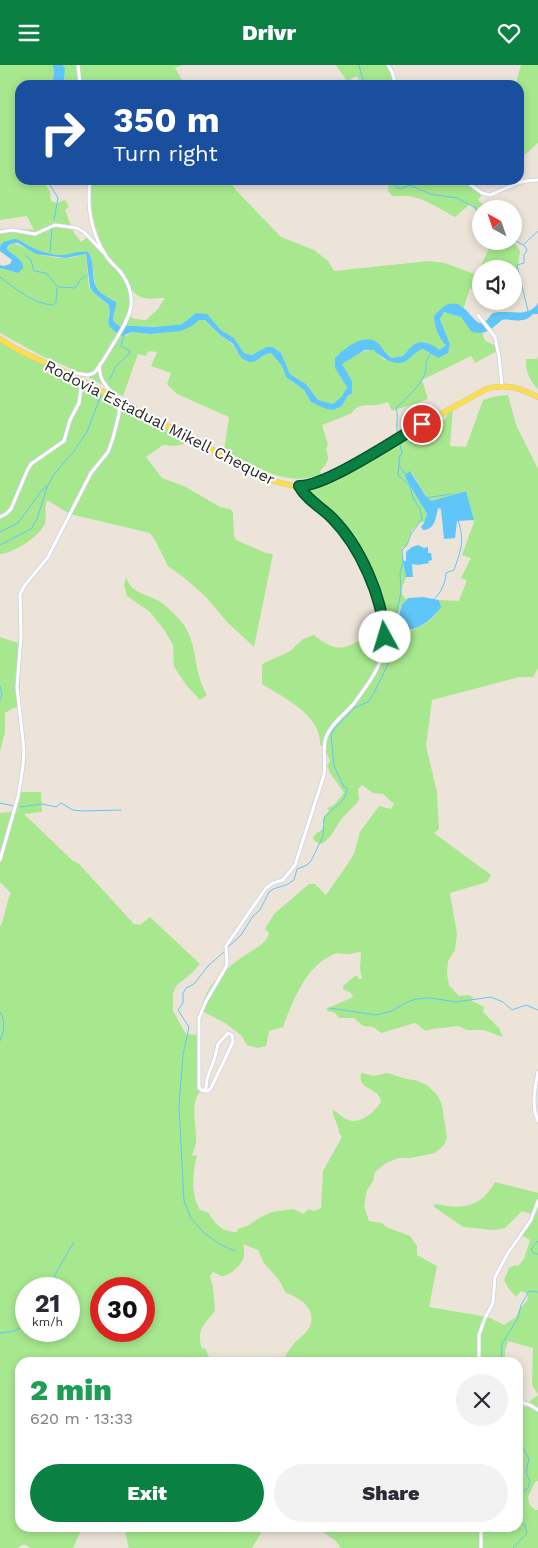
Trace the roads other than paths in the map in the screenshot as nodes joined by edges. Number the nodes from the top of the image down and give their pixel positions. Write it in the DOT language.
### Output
graph roads {
  1 [pos="78,65"];
  2 [pos="388,65"];
  3 [pos="80,80"];
  4 [pos="394,80"];
  5 [pos="538,180"];
  6 [pos="524,181"];
  7 [pos="89,185"];
  8 [pos="471,185"];
  9 [pos="512,185"];
  10 [pos="0,232"];
  11 [pos="104,253"];
  12 [pos="478,315"];
  13 [pos="0,339"];
  14 [pos="100,364"];
  15 [pos="66,372"];
  16 [pos="82,381"];
  17 [pos="502,386"];
  18 [pos="538,397"];
  19 [pos="119,400"];
  20 [pos="299,486"];
  21 [pos="0,517"];
  22 [pos="0,860"];
  23 [pos="538,1072"];
  24 [pos="203,1091"];
  25 [pos="538,1121"];
  26 [pos="538,1201"];
  27 [pos="479,1357"];
  28 [pos="523,1403"];
  29 [pos="538,1410"];
  30 [pos="481,1532"];
  31 [pos="481,1548"];
  1 -- 3 [label="street"];
  2 -- 4 [label="street"];
  5 -- 6 [label="street"];
  7 -- 11 [label="street"];
  8 -- 9 [label="street"];
  10 -- 11 [label="street"];
  11 -- 14 [label="street"];
  12 -- 17 [label="street"];
  13 -- 15 [label="main road, Rodovia Estadual Mikell Chequer"];
  14 -- 15 [label="street"];
  14 -- 19 [label="street"];
  15 -- 16 [label="main road, Rodovia Estadual Mikell Chequer"];
  16 -- 19 [label="main road, Rodovia Estadual Mikell Chequer"];
  16 -- 21 [label="street"];
  17 -- 18 [label="main road, Rodovia Estadual Mikell Chequer"];
  17 -- 20 [label="main road, Rodovia Estadual Mikell Chequer"];
  19 -- 20 [label="main road, Rodovia Estadual Mikell Chequer"];
  19 -- 22 [label="street"];
  20 -- 24 [label="street"];
  23 -- 25 [label="street"];
  24 -- 24 [label="street"];
  26 -- 27 [label="street"];
  28 -- 29 [label="street"];
  30 -- 31 [label="street"];
}
